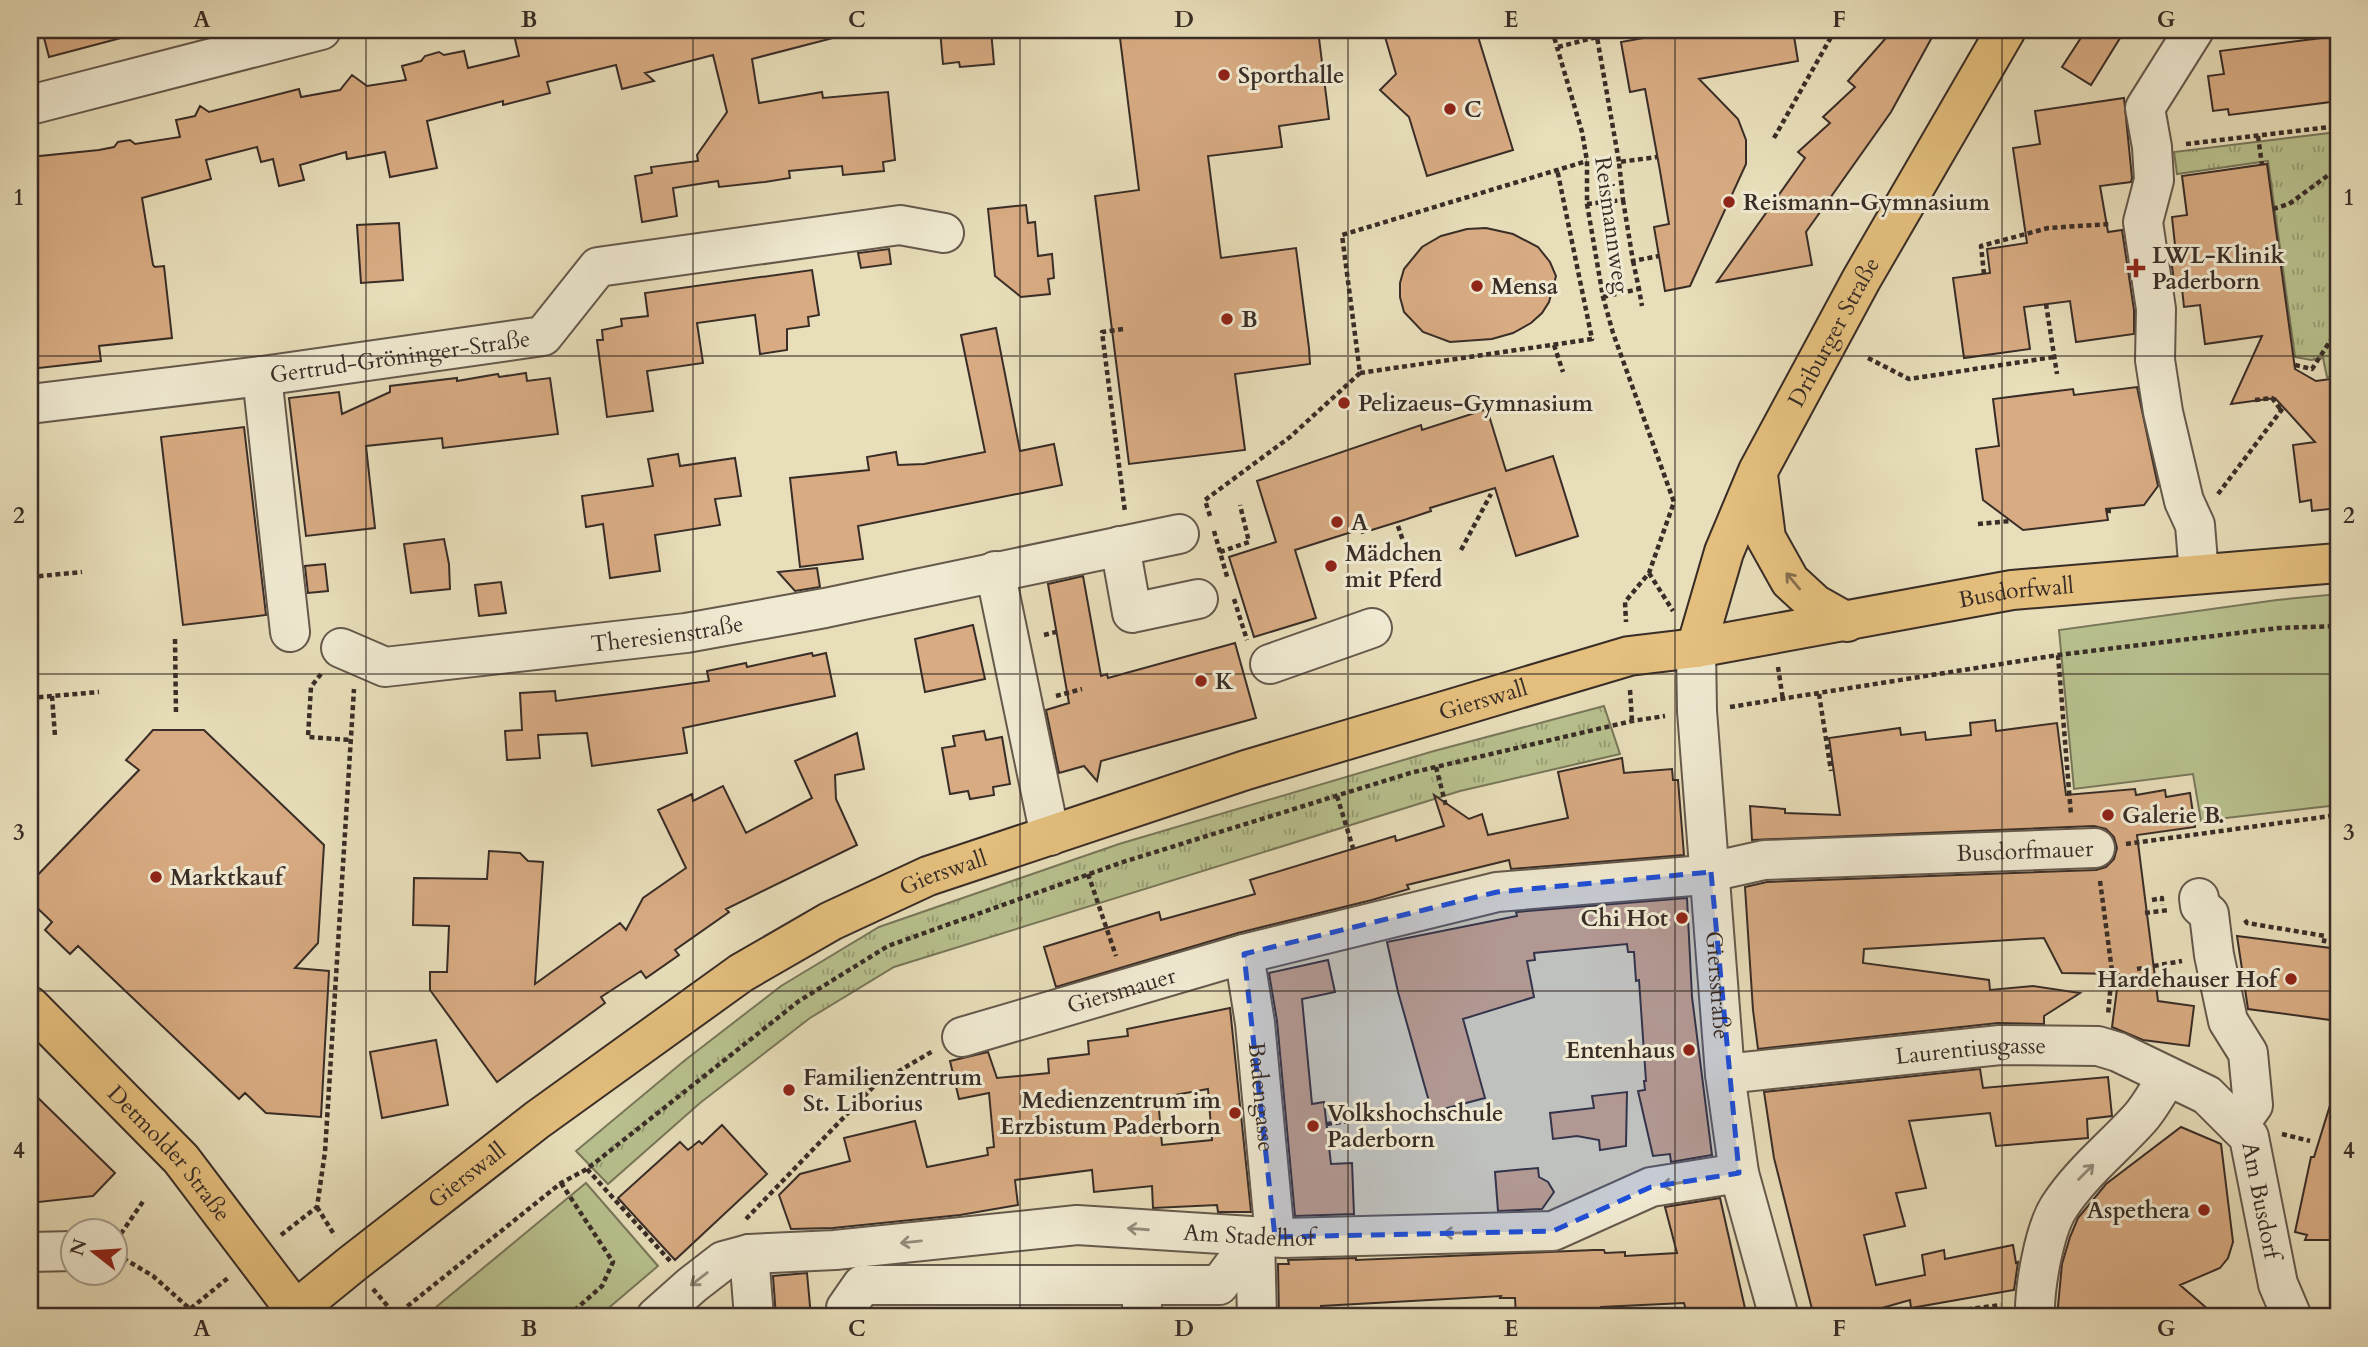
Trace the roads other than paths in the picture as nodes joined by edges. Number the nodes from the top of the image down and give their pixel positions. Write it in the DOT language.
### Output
graph roads {
  1 [pos="321,30"];
  2 [pos="2006,30"];
  3 [pos="2194,30"];
  4 [pos="30,105"];
  5 [pos="944,233"];
  6 [pos="262,376"];
  7 [pos="30,404"];
  8 [pos="1758,471"];
  9 [pos="1179,534"];
  10 [pos="1111,548"];
  11 [pos="2338,563"];
  12 [pos="995,571"];
  13 [pos="2199,574"];
  14 [pos="1198,599"];
  15 [pos="1847,622"];
  16 [pos="1372,628"];
  17 [pos="290,632"];
  18 [pos="341,648"];
  19 [pos="1696,648"];
  20 [pos="1270,664"];
  21 [pos="1050,836"];
  22 [pos="2085,849"];
  23 [pos="1711,872"];
  24 [pos="2216,907"];
  25 [pos="1244,954"];
  26 [pos="30,1006"];
  27 [pos="962,1037"];
  28 [pos="1725,1074"];
  29 [pos="2167,1078"];
  30 [pos="2207,1095"];
  31 [pos="2238,1126"];
  32 [pos="1739,1173"];
  33 [pos="1265,1237"];
  34 [pos="60,1251"];
  35 [pos="30,1252"];
  36 [pos="749,1254"];
  37 [pos="1142,1301"];
  38 [pos="2035,1309"];
  39 [pos="294,1315"];
  40 [pos="656,1317"];
  41 [pos="754,1317"];
  42 [pos="846,1317"];
  43 [pos="1256,1317"];
  44 [pos="1779,1317"];
  45 [pos="2292,1317"];
  1 -- 4 [label="street"];
  2 -- 8 [label="main road, Driburger Straße"];
  3 -- 13 [label="street"];
  5 -- 6 [label="street, Gertrud-Gröninger-Straße"];
  6 -- 7 [label="street, Gertrud-Gröninger-Straße"];
  6 -- 17 [label="street"];
  15 -- 8 [label="main road, one-way"];
  8 -- 19 [label="main road, Driburger Straße"];
  9 -- 10 [label="street, Theresienstraße"];
  10 -- 12 [label="street, Theresienstraße"];
  10 -- 14 [label="street"];
  11 -- 13 [label="main road, Busdorfwall"];
  12 -- 18 [label="street, Theresienstraße"];
  12 -- 21 [label="street"];
  13 -- 15 [label="main road, Busdorfwall"];
  15 -- 19 [label="main road, Busdorfwall"];
  16 -- 20 [label="street"];
  19 -- 21 [label="main road, Gierswall"];
  19 -- 23 [label="street, Giersstraße"];
  21 -- 39 [label="main road, Gierswall"];
  22 -- 23 [label="street, Busdorfmauer"];
  23 -- 25 [label="street, Giersmauer"];
  23 -- 28 [label="street, Giersstraße"];
  24 -- 31 [label="street"];
  25 -- 27 [label="street, Giersmauer"];
  25 -- 33 [label="street, Badengasse"];
  26 -- 39 [label="main road, Detmolder Straße"];
  28 -- 29 [label="street, Laurentiusgasse"];
  28 -- 32 [label="street, Giersstraße"];
  29 -- 30 [label="street, Laurentiusgasse"];
  38 -- 29 [label="street, one-way"];
  30 -- 31 [label="street, Am Busdorf"];
  31 -- 45 [label="street, Am Busdorf"];
  32 -- 33 [label="street, Am Stadelhof, one-way"];
  32 -- 44 [label="street, Giersstraße"];
  33 -- 36 [label="street, Am Stadelhof, one-way"];
  33 -- 37 [label="street"];
  33 -- 43 [label="street, Badengasse"];
  34 -- 35 [label="street"];
  36 -- 40 [label="street, one-way"];
  36 -- 41 [label="street"];
  37 -- 42 [label="street"];
}
